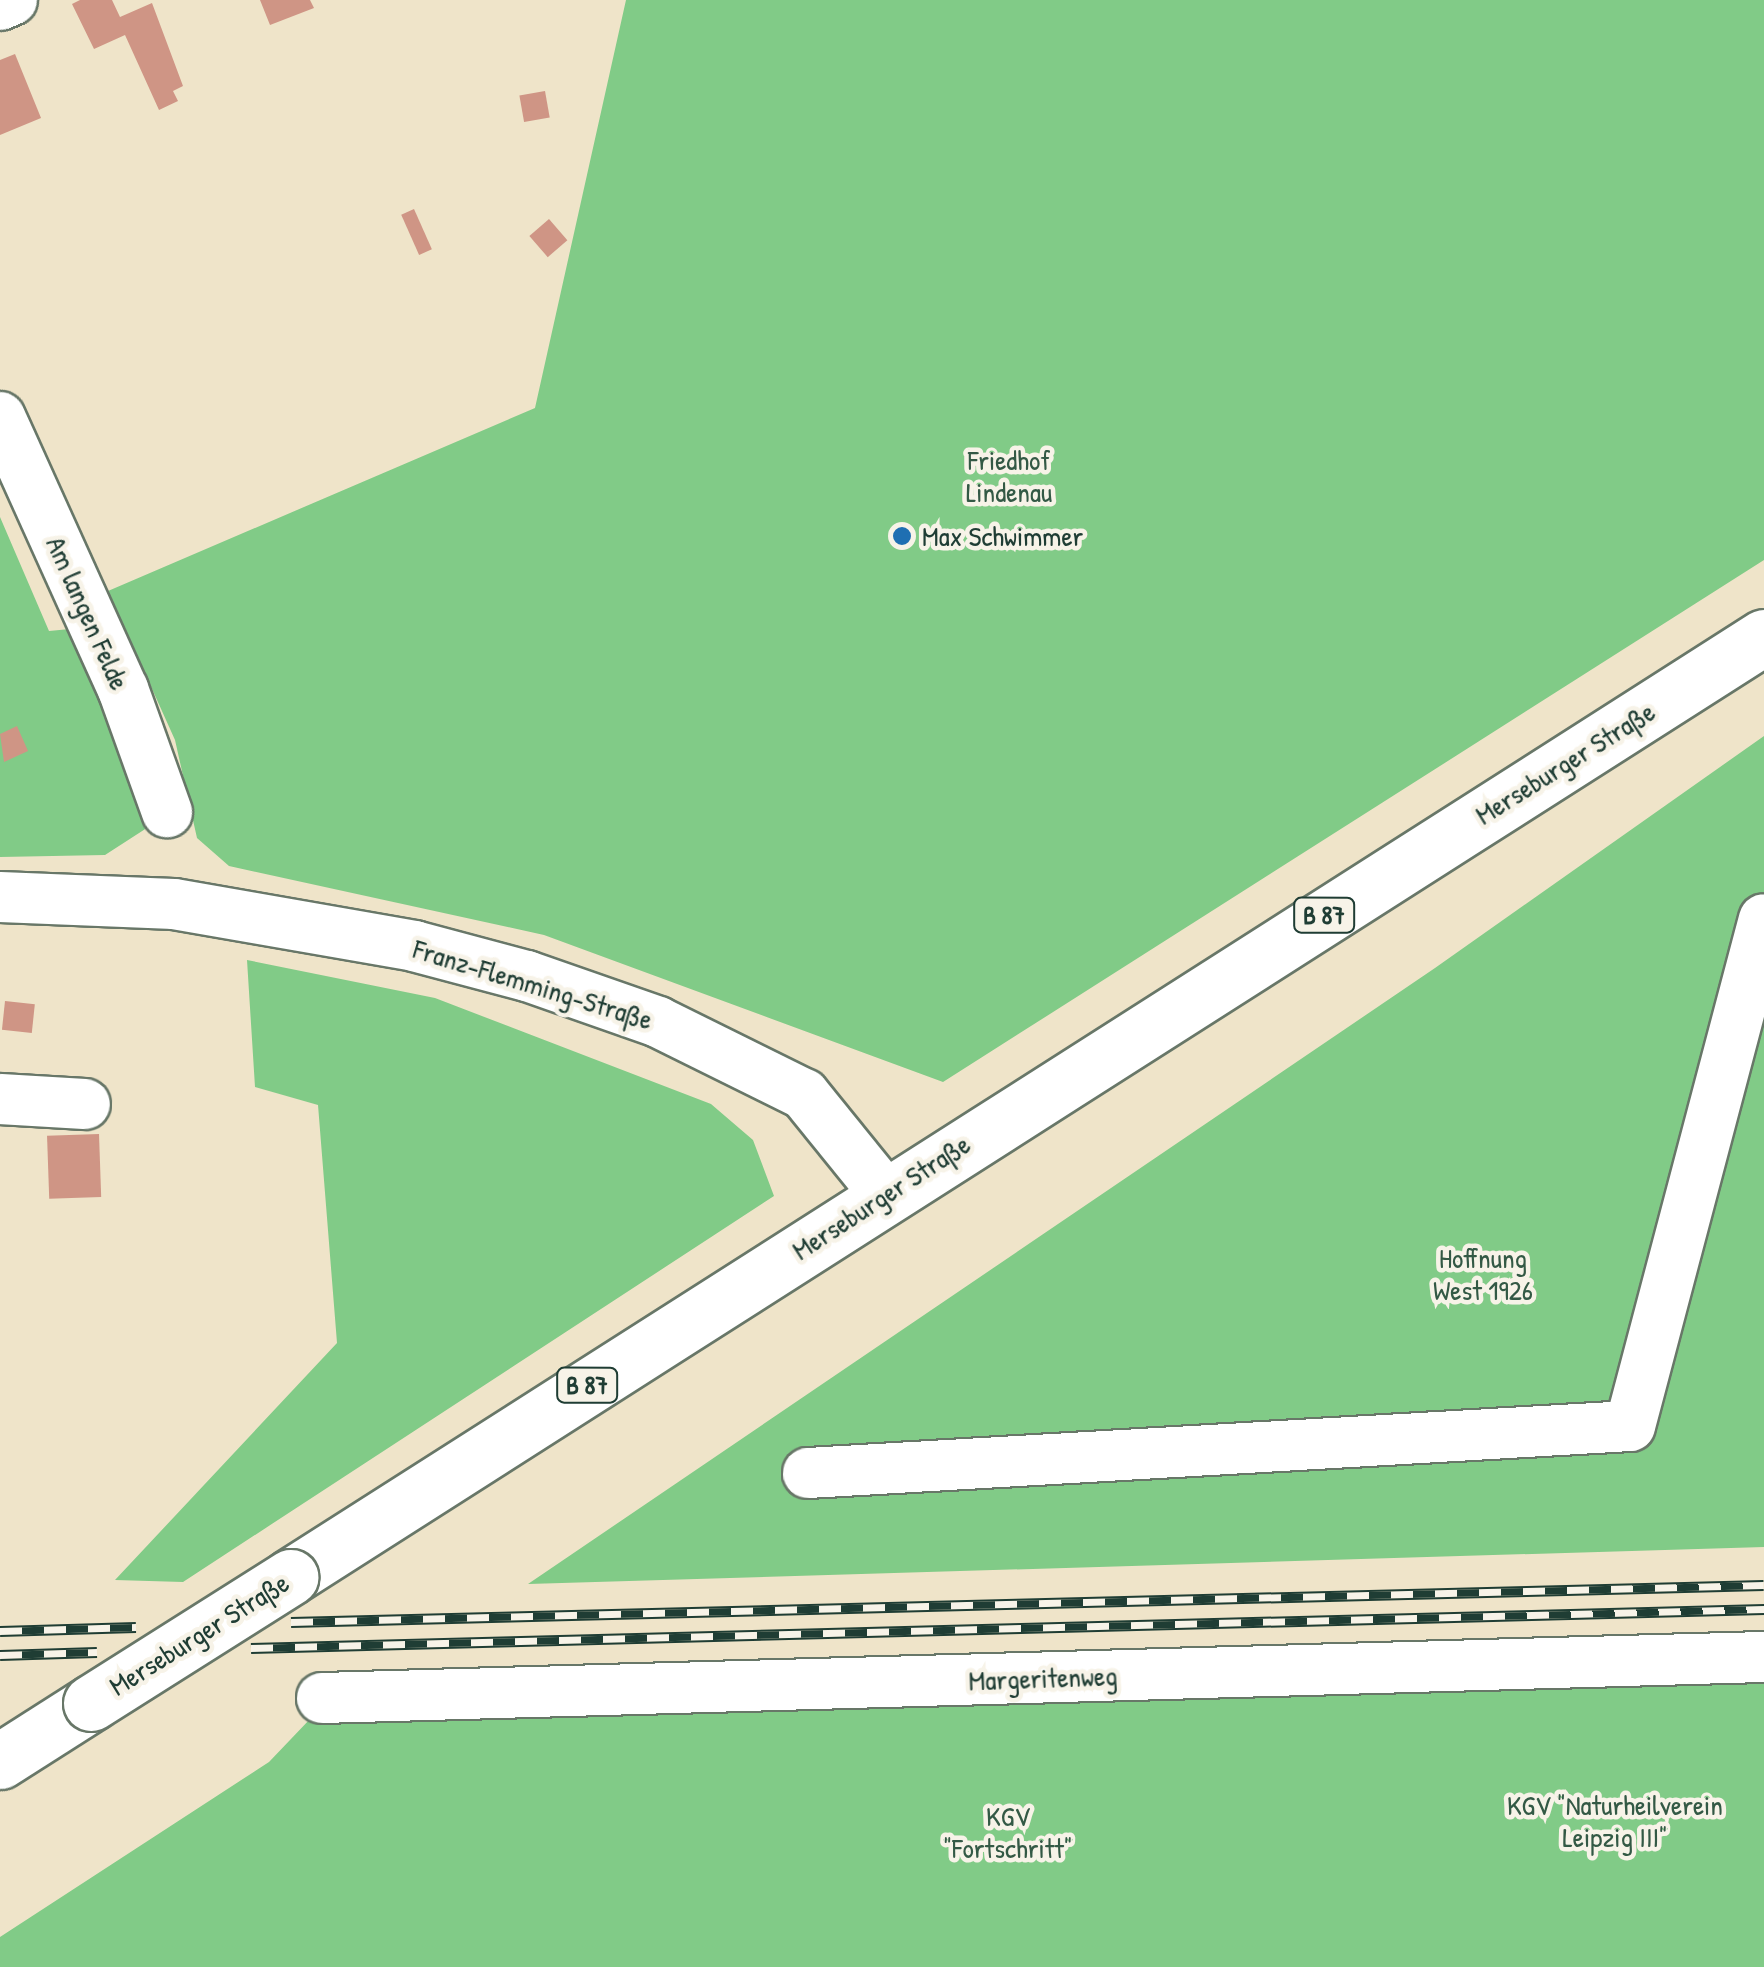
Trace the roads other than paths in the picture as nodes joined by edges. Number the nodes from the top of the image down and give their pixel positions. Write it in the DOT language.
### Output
graph roads {
  1 [pos="12,0"];
  2 [pos="0,5"];
  3 [pos="0,417"];
  4 [pos="1764,637"];
  5 [pos="166,812"];
  6 [pos="0,897"];
  7 [pos="1764,919"];
  8 [pos="0,1099"];
  9 [pos="85,1104"];
  10 [pos="884,1194"];
  11 [pos="808,1473"];
  12 [pos="1764,1657"];
  13 [pos="322,1698"];
  14 [pos="0,1761"];
  1 -- 2 [label="street"];
  3 -- 5 [label="street, Am langen Felde"];
  4 -- 10 [label="main road, Merseburger Straße / B 87"];
  6 -- 10 [label="street, Franz-Flemming-Straße"];
  7 -- 11 [label="street"];
  8 -- 9 [label="street"];
  10 -- 14 [label="main road, Merseburger Straße / B 87, bridge"];
  12 -- 13 [label="street, Margeritenweg"];
}
